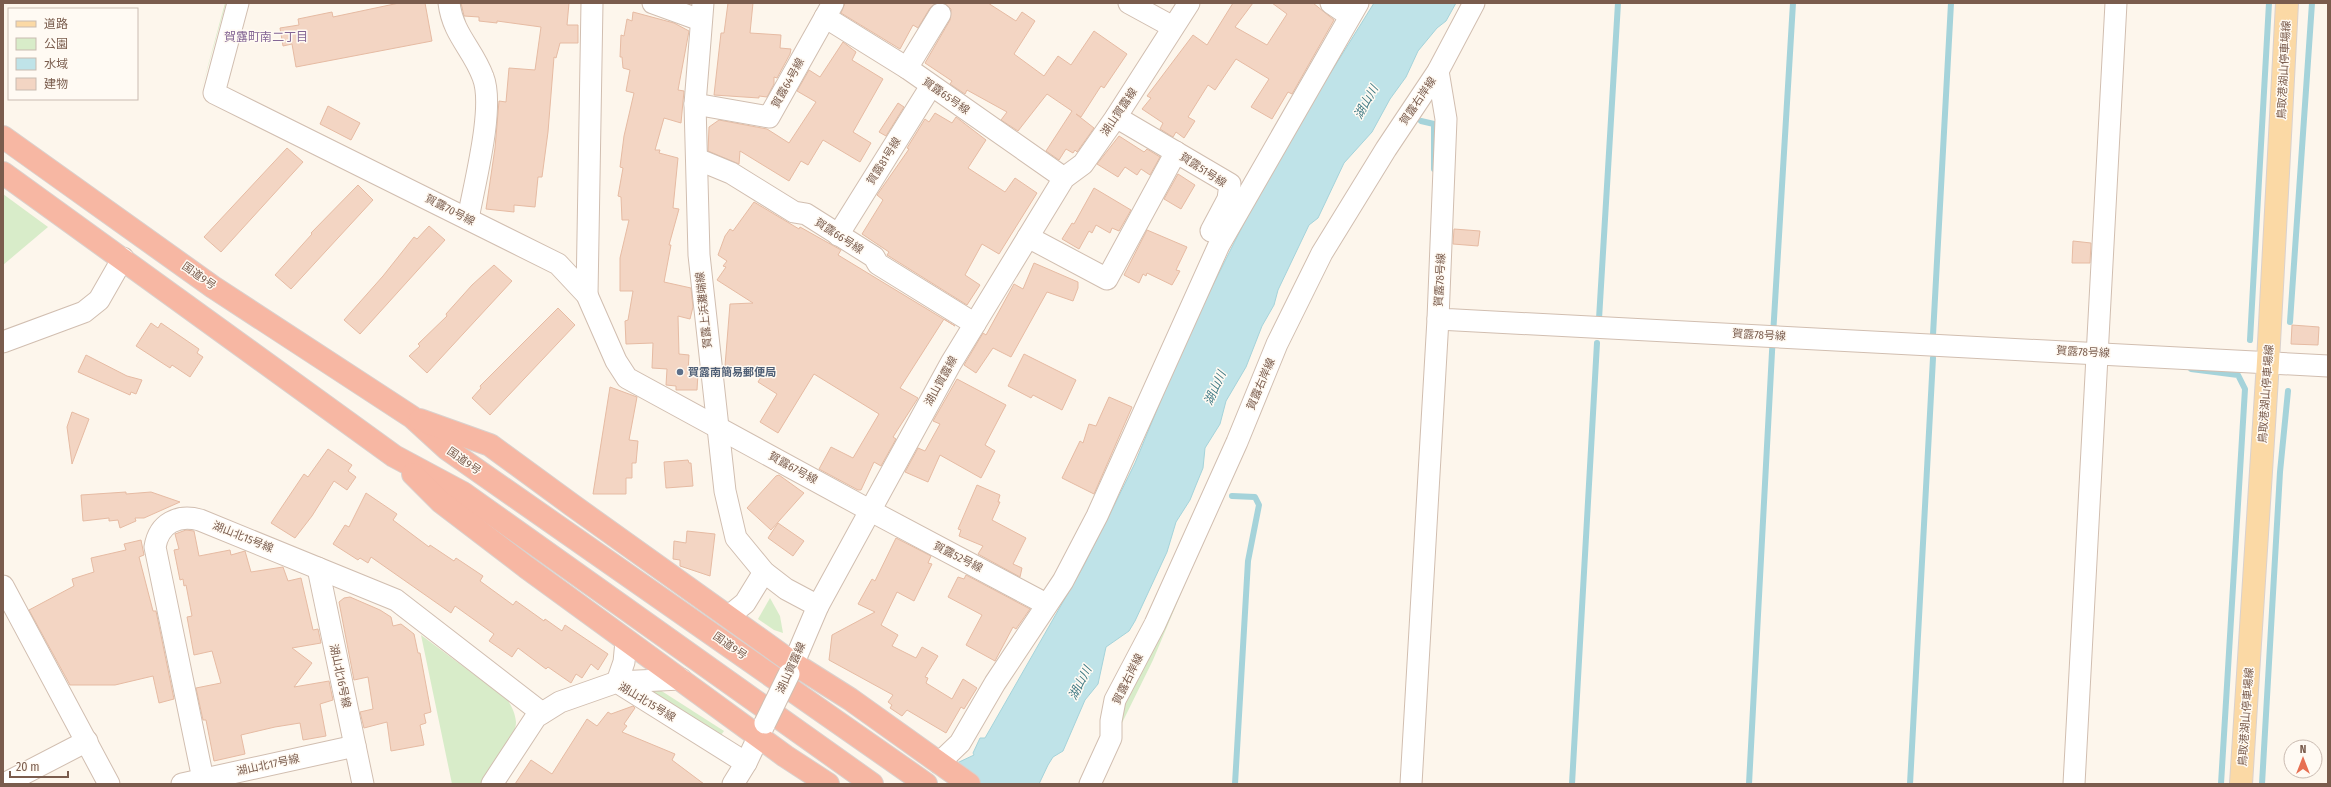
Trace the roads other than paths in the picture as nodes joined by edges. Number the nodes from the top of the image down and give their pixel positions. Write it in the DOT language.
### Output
graph roads {
  1 [pos="238,3"];
  2 [pos="449,3"];
  3 [pos="592,3"];
  4 [pos="653,3"];
  5 [pos="1129,3"];
  6 [pos="1189,3"];
  7 [pos="1331,3"];
  8 [pos="1474,3"];
  9 [pos="2116,3"];
  10 [pos="2287,3"];
  11 [pos="1354,9"];
  12 [pos="829,10"];
  13 [pos="701,11"];
  14 [pos="940,14"];
  15 [pos="1173,27"];
  16 [pos="907,68"];
  17 [pos="1438,71"];
  18 [pos="930,86"];
  19 [pos="695,104"];
  20 [pos="1116,117"];
  21 [pos="3,137"];
  22 [pos="1176,152"];
  23 [pos="697,159"];
  24 [pos="3,173"];
  25 [pos="1064,178"];
  26 [pos="468,219"];
  27 [pos="838,235"];
  28 [pos="1028,237"];
  29 [pos="1219,245"];
  30 [pos="123,258"];
  31 [pos="587,295"];
  32 [pos="1438,319"];
  33 [pos="974,324"];
  34 [pos="3,342"];
  35 [pos="2097,353"];
  36 [pos="2268,362"];
  37 [pos="2328,366"];
  38 [pos="412,417"];
  39 [pos="716,425"];
  40 [pos="394,456"];
  41 [pos="871,511"];
  42 [pos="318,568"];
  43 [pos="764,572"];
  44 [pos="3,586"];
  45 [pos="1046,604"];
  46 [pos="818,606"];
  47 [pos="729,616"];
  48 [pos="626,640"];
  49 [pos="791,668"];
  50 [pos="681,679"];
  51 [pos="617,682"];
  52 [pos="542,713"];
  53 [pos="762,730"];
  54 [pos="87,741"];
  55 [pos="355,746"];
  56 [pos="746,763"];
  57 [pos="943,766"];
  58 [pos="203,782"];
  59 [pos="4,784"];
  60 [pos="109,784"];
  61 [pos="182,784"];
  62 [pos="363,784"];
  63 [pos="492,784"];
  64 [pos="733,784"];
  65 [pos="828,784"];
  66 [pos="872,784"];
  67 [pos="926,784"];
  68 [pos="969,784"];
  69 [pos="1090,784"];
  70 [pos="1411,784"];
  71 [pos="2074,784"];
  72 [pos="2241,784"];
  1 -- 26 [label="street, 賀露70号線"];
  2 -- 26 [label="street"];
  3 -- 31 [label="street"];
  4 -- 13 [label="street"];
  5 -- 15 [label="street"];
  6 -- 15 [label="street, 湖山賀露線"];
  7 -- 11 [label="street"];
  8 -- 17 [label="street, 賀露右岸線"];
  9 -- 35 [label="street"];
  10 -- 36 [label="main road, 鳥取港湖山停車場線"];
  11 -- 29 [label="street"];
  12 -- 16 [label="street, 賀露65号線"];
  12 -- 19 [label="street, 賀露64号線"];
  13 -- 19 [label="street, 賀露上浜灘端線"];
  14 -- 16 [label="street"];
  15 -- 20 [label="street, 湖山賀露線"];
  16 -- 18 [label="street, 賀露65号線"];
  17 -- 32 [label="street, 賀露78号線"];
  17 -- 69 [label="street, 賀露右岸線"];
  18 -- 25 [label="street, 賀露65号線"];
  18 -- 27 [label="street, 賀露81号線"];
  19 -- 23 [label="street, 賀露上浜灘端線"];
  20 -- 22 [label="street, 賀露51号線"];
  20 -- 25 [label="street, 湖山賀露線"];
  21 -- 38 [label="highway, 国道9号"];
  22 -- 28 [label="street"];
  22 -- 29 [label="street, 賀露51号線"];
  23 -- 27 [label="street, 賀露66号線"];
  23 -- 39 [label="street, 賀露上浜灘端線"];
  24 -- 30 [label="highway"];
  25 -- 28 [label="street, 湖山賀露線"];
  26 -- 31 [label="street, 賀露70号線"];
  27 -- 33 [label="street, 賀露66号線"];
  28 -- 33 [label="street, 湖山賀露線"];
  29 -- 45 [label="street"];
  30 -- 34 [label="street"];
  30 -- 40 [label="highway"];
  31 -- 39 [label="street, 賀露70号線"];
  32 -- 35 [label="street, 賀露78号線"];
  32 -- 70 [label="street"];
  33 -- 41 [label="street, 湖山賀露線"];
  35 -- 36 [label="street, 賀露78号線"];
  35 -- 71 [label="street"];
  36 -- 37 [label="street, 賀露78号線"];
  36 -- 72 [label="main road, 鳥取港湖山停車場線"];
  38 -- 47 [label="highway"];
  38 -- 67 [label="highway, 国道9号"];
  39 -- 41 [label="street, 賀露67号線"];
  39 -- 43 [label="street, 賀露上浜灘端線"];
  40 -- 48 [label="highway"];
  40 -- 66 [label="highway"];
  41 -- 45 [label="street, 賀露52号線"];
  41 -- 46 [label="street, 湖山賀露線"];
  42 -- 52 [label="street, 湖山北15号線"];
  42 -- 55 [label="street, 湖山北16号線"];
  42 -- 58 [label="street, 湖山北15号線"];
  43 -- 46 [label="street, 賀露上浜灘端線"];
  43 -- 47 [label="street"];
  44 -- 54 [label="street"];
  45 -- 57 [label="street"];
  46 -- 49 [label="street, 湖山賀露線"];
  47 -- 49 [label="highway"];
  48 -- 50 [label="highway"];
  48 -- 51 [label="street"];
  49 -- 53 [label="street, 湖山賀露線, bridge"];
  49 -- 57 [label="highway"];
  50 -- 51 [label="street"];
  50 -- 53 [label="highway"];
  51 -- 52 [label="street, 湖山北15号線"];
  51 -- 56 [label="street, 湖山北15号線"];
  52 -- 63 [label="street, 湖山北15号線"];
  53 -- 56 [label="street, 湖山賀露線"];
  53 -- 65 [label="highway"];
  54 -- 59 [label="street"];
  54 -- 60 [label="street"];
  55 -- 58 [label="street, 湖山北17号線"];
  55 -- 62 [label="street, 湖山北16号線"];
  56 -- 64 [label="street, 湖山賀露線"];
  57 -- 68 [label="highway"];
  58 -- 61 [label="street, 湖山北17号線"];
}
